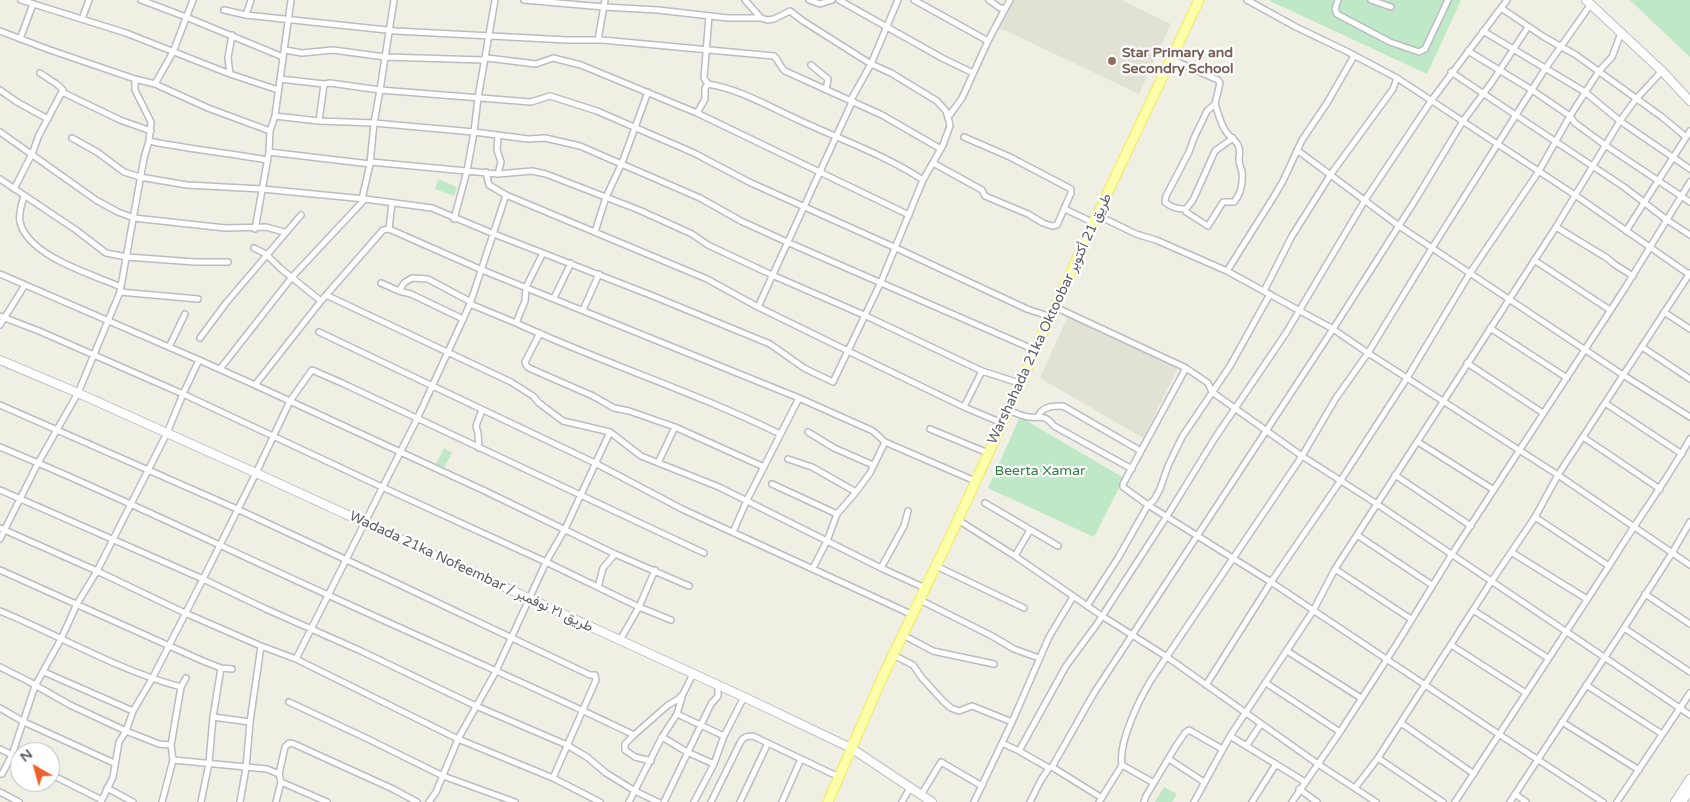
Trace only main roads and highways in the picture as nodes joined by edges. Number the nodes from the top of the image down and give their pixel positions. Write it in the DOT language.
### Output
graph roads {
  1 [pos="1199,0"];
  2 [pos="828,802"];
  1 -- 2 [label="main road, Warshahada 21ka Oktoobar طريق 21 أكتوبر"];
}
